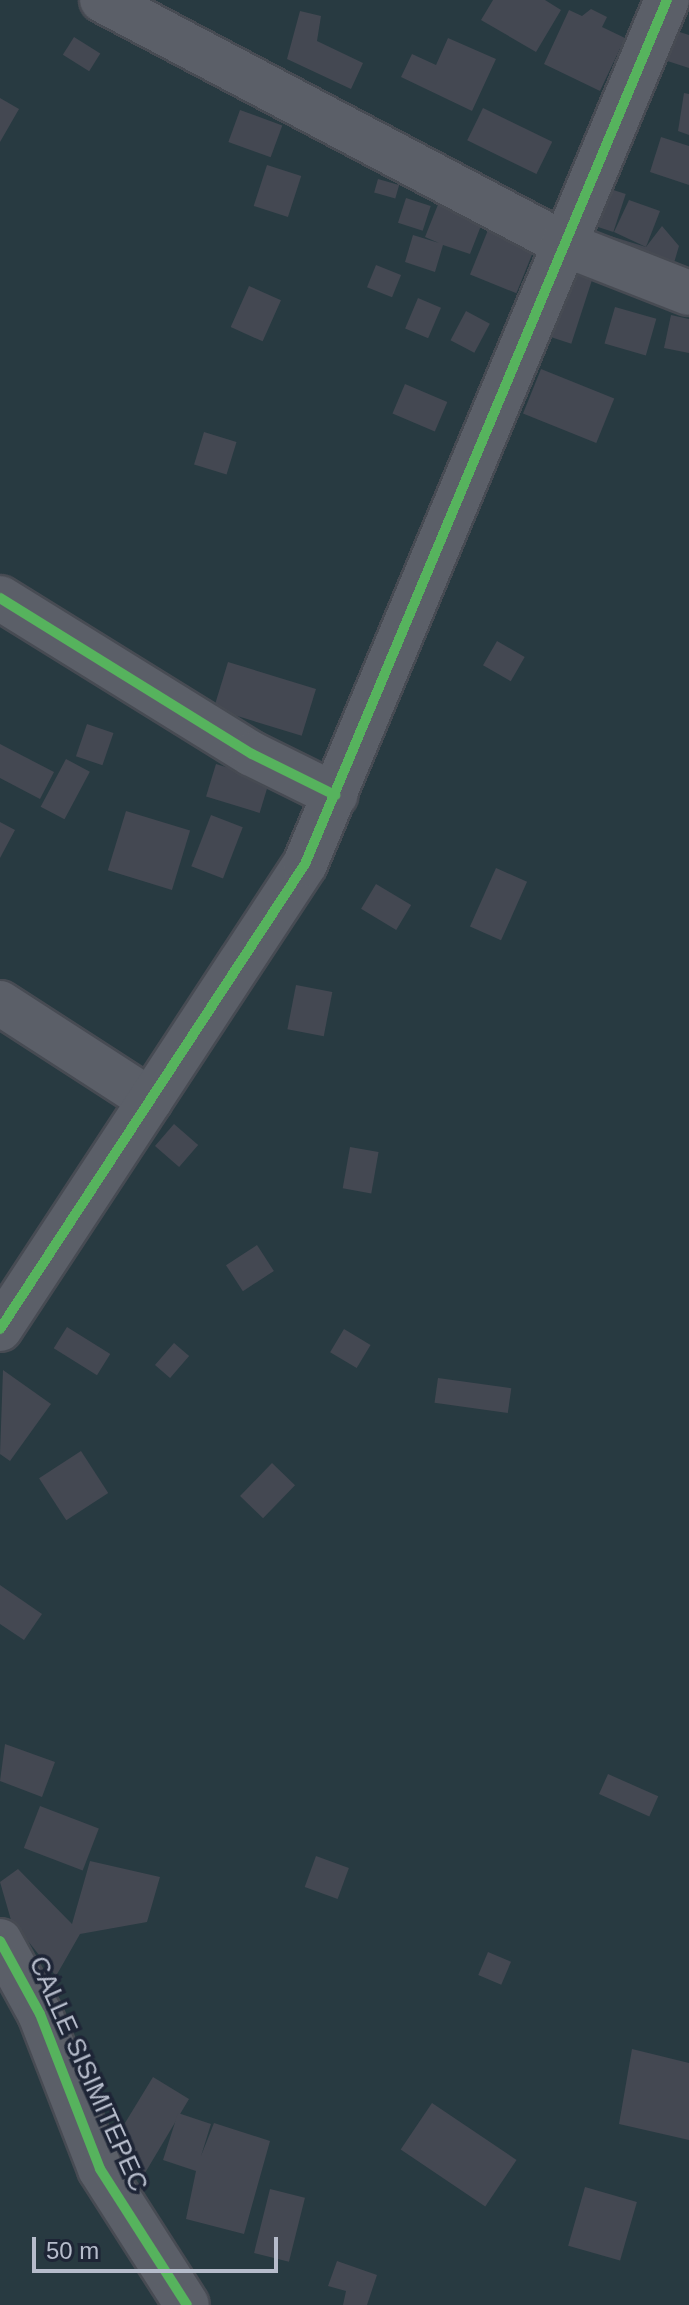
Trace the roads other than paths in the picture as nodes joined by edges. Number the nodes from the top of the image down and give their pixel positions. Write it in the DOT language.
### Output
graph roads {
  1 [pos="102,0"];
  2 [pos="667,0"];
  3 [pos="564,244"];
  4 [pos="689,293"];
  5 [pos="0,598"];
  6 [pos="335,795"];
  7 [pos="0,1003"];
  8 [pos="150,1100"];
  9 [pos="0,1329"];
  10 [pos="0,1941"];
  11 [pos="187,2305"];
  1 -- 3 [label="street"];
  2 -- 3 [label="street"];
  3 -- 4 [label="street"];
  3 -- 6 [label="street"];
  5 -- 6 [label="street"];
  6 -- 8 [label="street"];
  7 -- 8 [label="street"];
  8 -- 9 [label="street"];
  10 -- 11 [label="street, CALLE SISIMITEPEC"];
}
